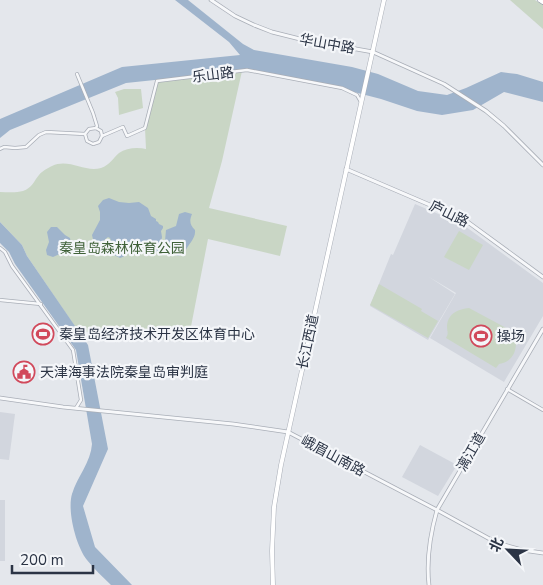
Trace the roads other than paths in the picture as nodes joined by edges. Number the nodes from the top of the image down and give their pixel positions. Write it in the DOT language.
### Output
graph roads {
  1 [pos="211,0"];
  2 [pos="384,0"];
  3 [pos="373,52"];
  4 [pos="77,74"];
  5 [pos="361,102"];
  6 [pos="96,128"];
  7 [pos="85,134"];
  8 [pos="102,136"];
  9 [pos="0,150"];
  10 [pos="543,165"];
  11 [pos="346,169"];
  12 [pos="0,248"];
  13 [pos="543,277"];
  14 [pos="0,300"];
  15 [pos="41,304"];
  16 [pos="543,329"];
  17 [pos="507,389"];
  18 [pos="0,398"];
  19 [pos="78,408"];
  20 [pos="543,410"];
  21 [pos="288,432"];
  22 [pos="437,510"];
  23 [pos="543,553"];
  24 [pos="273,585"];
  25 [pos="429,585"];
  1 -- 3 [label="street, 华山中路"];
  2 -- 3 [label="main road, 长江西道"];
  3 -- 5 [label="main road, 长江西道"];
  3 -- 10 [label="street, 华山中路"];
  4 -- 6 [label="street"];
  5 -- 8 [label="street, 乐山路"];
  5 -- 11 [label="main road, 长江西道"];
  6 -- 7 [label="street"];
  6 -- 8 [label="street"];
  7 -- 8 [label="street, 乐山路"];
  7 -- 9 [label="street, 乐山路"];
  11 -- 13 [label="street, 庐山路"];
  11 -- 21 [label="main road, 长江西道"];
  12 -- 15 [label="street"];
  14 -- 15 [label="street"];
  15 -- 19 [label="street"];
  16 -- 17 [label="street, 漓江道"];
  17 -- 20 [label="street"];
  17 -- 22 [label="street, 漓江道"];
  18 -- 19 [label="street, 峨眉山南路"];
  19 -- 21 [label="street, 峨眉山南路"];
  21 -- 22 [label="street, 峨眉山南路"];
  21 -- 24 [label="main road, 长江西道"];
  22 -- 23 [label="street, 峨眉山南路"];
  22 -- 25 [label="street, 漓江道"];
}
